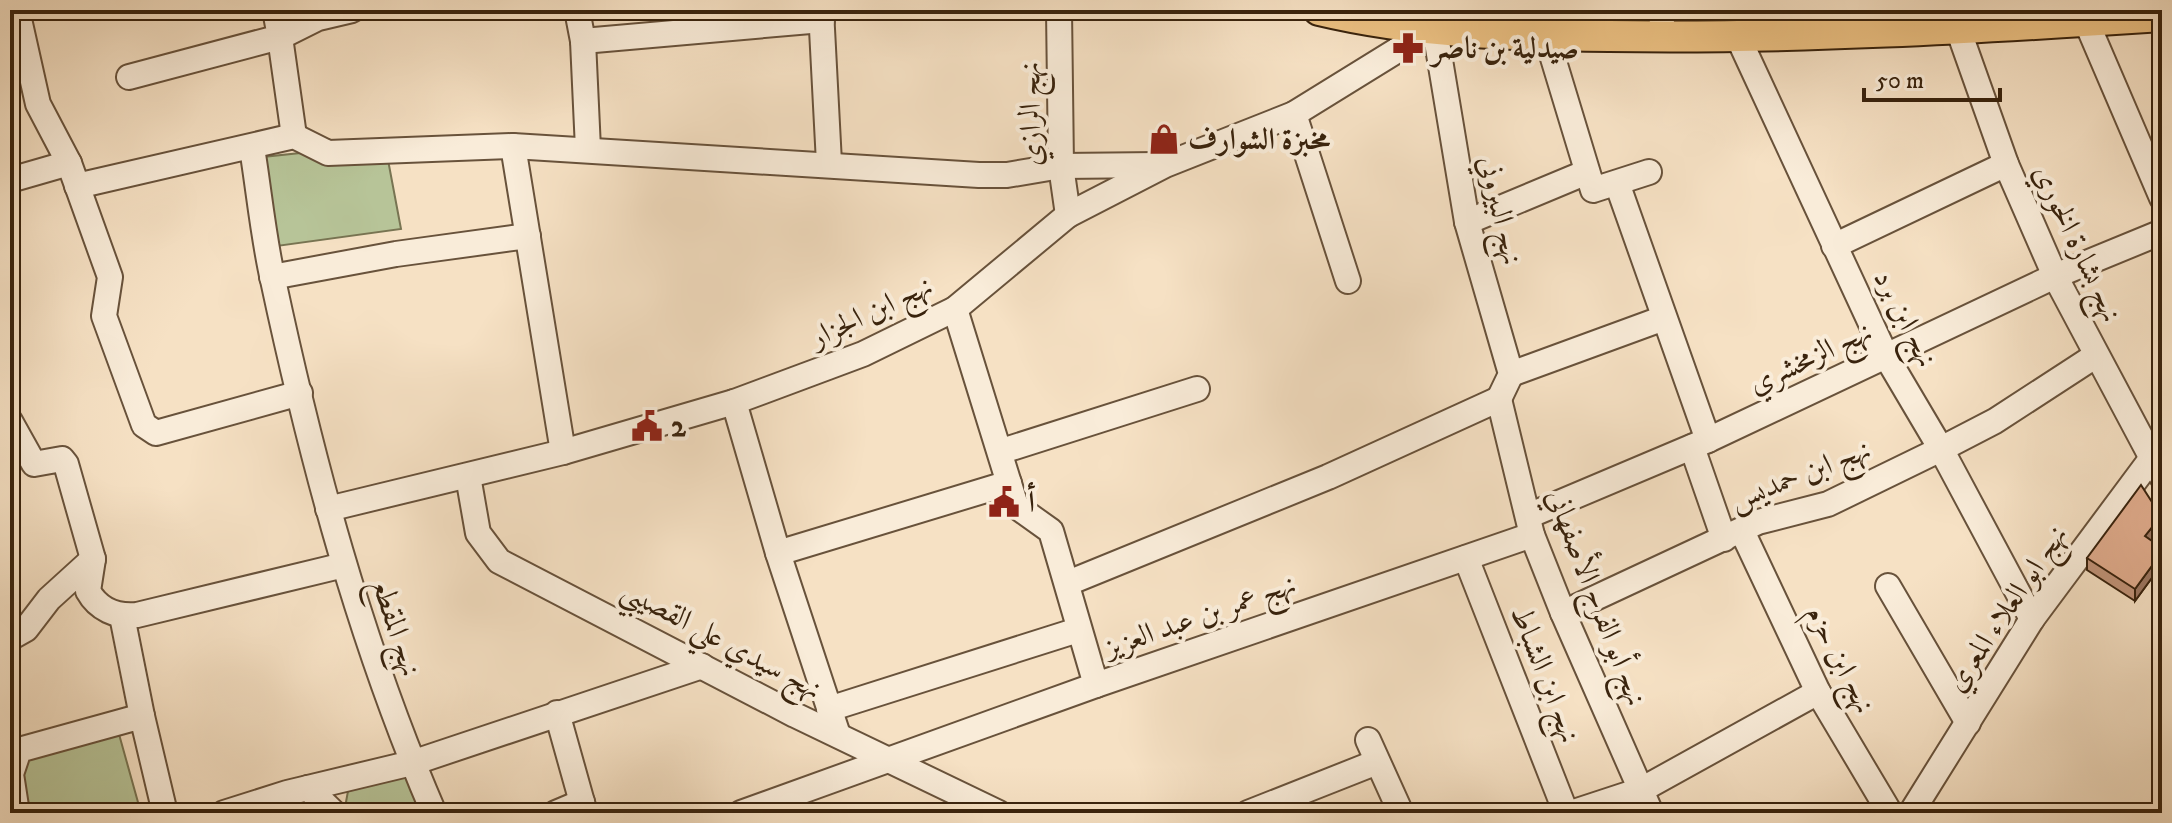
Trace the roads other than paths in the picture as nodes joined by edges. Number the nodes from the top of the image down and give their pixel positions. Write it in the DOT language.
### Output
graph roads {
  1 [pos="17,10"];
  2 [pos="275,10"];
  3 [pos="352,10"];
  4 [pos="577,10"];
  5 [pos="1059,10"];
  6 [pos="1319,10"];
  7 [pos="1363,14"];
  8 [pos="822,15"];
  9 [pos="2012,16"];
  10 [pos="2162,16"];
  11 [pos="2077,17"];
  12 [pos="743,20"];
  13 [pos="1870,20"];
  14 [pos="1662,24"];
  15 [pos="1441,25"];
  16 [pos="1957,26"];
  17 [pos="1527,27"];
  18 [pos="280,37"];
  19 [pos="1738,37"];
  20 [pos="583,41"];
  21 [pos="20,71"];
  22 [pos="129,77"];
  23 [pos="1294,114"];
  24 [pos="294,136"];
  25 [pos="513,146"];
  26 [pos="252,148"];
  27 [pos="588,149"];
  28 [pos="829,163"];
  29 [pos="2006,164"];
  30 [pos="1165,165"];
  31 [pos="1061,166"];
  32 [pos="1587,172"];
  33 [pos="1649,172"];
  34 [pos="73,175"];
  35 [pos="10,180"];
  36 [pos="1617,183"];
  37 [pos="2162,198"];
  38 [pos="1068,215"];
  39 [pos="1467,222"];
  40 [pos="2162,232"];
  41 [pos="528,236"];
  42 [pos="1834,246"];
  43 [pos="2055,276"];
  44 [pos="272,277"];
  45 [pos="1348,281"];
  46 [pos="955,309"];
  47 [pos="1664,318"];
  48 [pos="1886,356"];
  49 [pos="2095,356"];
  50 [pos="1511,374"];
  51 [pos="1197,389"];
  52 [pos="300,393"];
  53 [pos="1499,399"];
  54 [pos="734,402"];
  55 [pos="10,421"];
  56 [pos="1700,444"];
  57 [pos="1941,449"];
  58 [pos="1002,451"];
  59 [pos="563,452"];
  60 [pos="2159,459"];
  61 [pos="468,476"];
  62 [pos="1009,483"];
  63 [pos="328,509"];
  64 [pos="1530,525"];
  65 [pos="1733,535"];
  66 [pos="778,553"];
  67 [pos="1466,558"];
  68 [pos="93,559"];
  69 [pos="344,565"];
  70 [pos="1068,583"];
  71 [pos="1888,586"];
  72 [pos="1563,613"];
  73 [pos="122,616"];
  74 [pos="2032,619"];
  75 [pos="1078,630"];
  76 [pos="10,638"];
  77 [pos="702,666"];
  78 [pos="1096,685"];
  79 [pos="1818,692"];
  80 [pos="829,709"];
  81 [pos="557,713"];
  82 [pos="142,716"];
  83 [pos="1968,723"];
  84 [pos="838,735"];
  85 [pos="890,760"];
  86 [pos="412,763"];
  87 [pos="308,788"];
  88 [pos="1641,790"];
  89 [pos="584,808"];
  90 [pos="235,811"];
  91 [pos="17,813"];
  92 [pos="165,813"];
  93 [pos="334,813"];
  94 [pos="434,813"];
  95 [pos="556,813"];
  96 [pos="741,813"];
  97 [pos="999,813"];
  98 [pos="1248,813"];
  99 [pos="1401,813"];
  100 [pos="1569,813"];
  101 [pos="1651,813"];
  102 [pos="1890,813"];
  103 [pos="1911,813"];
  1 -- 21 [label="street"];
  2 -- 18 [label="street"];
  3 -- 18 [label="street"];
  4 -- 20 [label="street"];
  5 -- 31 [label="street, نهج الرازي"];
  6 -- 7 [label="main road"];
  7 -- 15 [label="main road"];
  8 -- 12 [label="street"];
  8 -- 28 [label="street"];
  9 -- 11 [label="main road"];
  9 -- 16 [label="main road"];
  10 -- 11 [label="main road"];
  11 -- 37 [label="street"];
  12 -- 20 [label="street"];
  13 -- 16 [label="main road"];
  13 -- 19 [label="main road"];
  14 -- 17 [label="main road"];
  14 -- 19 [label="main road"];
  15 -- 17 [label="main road"];
  15 -- 23 [label="street, نهج ابن الجزار"];
  15 -- 39 [label="street, نهج البيروني"];
  16 -- 29 [label="street, نهج بشارة الخوري"];
  17 -- 32 [label="street"];
  18 -- 22 [label="street"];
  18 -- 24 [label="street"];
  19 -- 42 [label="street, نهج ابن برد"];
  20 -- 27 [label="street"];
  21 -- 34 [label="street"];
  23 -- 30 [label="street, نهج ابن الجزار"];
  23 -- 45 [label="street"];
  24 -- 25 [label="street"];
  24 -- 26 [label="street"];
  25 -- 27 [label="street"];
  25 -- 41 [label="street"];
  26 -- 34 [label="street"];
  26 -- 44 [label="street, نهج المقطع"];
  27 -- 28 [label="street"];
  28 -- 31 [label="street"];
  29 -- 42 [label="street"];
  29 -- 43 [label="street, نهج بشارة الخوري"];
  30 -- 31 [label="street"];
  30 -- 38 [label="street, نهج ابن الجزار"];
  31 -- 38 [label="street, نهج الرازي"];
  32 -- 36 [label="street"];
  32 -- 39 [label="street"];
  33 -- 36 [label="street"];
  34 -- 35 [label="street"];
  34 -- 52 [label="street"];
  36 -- 47 [label="street, نهج ابن حزم"];
  38 -- 46 [label="street, نهج ابن الجزار"];
  39 -- 50 [label="street, نهج البيروني"];
  40 -- 43 [label="street, نهج الزمخشري"];
  41 -- 44 [label="street"];
  41 -- 59 [label="street"];
  42 -- 48 [label="street, نهج ابن برد"];
  43 -- 48 [label="street, نهج الزمخشري"];
  43 -- 49 [label="street, نهج بشارة الخوري"];
  44 -- 52 [label="street, نهج المقطع"];
  46 -- 54 [label="street, نهج ابن الجزار"];
  46 -- 58 [label="street"];
  47 -- 50 [label="street"];
  47 -- 56 [label="street, نهج ابن حزم"];
  48 -- 56 [label="street, نهج الزمخشري"];
  48 -- 57 [label="street, نهج ابن برد"];
  49 -- 57 [label="street, نهج ابن حمديس"];
  49 -- 60 [label="street, نهج بشارة الخوري"];
  50 -- 53 [label="street"];
  51 -- 58 [label="street"];
  52 -- 63 [label="street, نهج المقطع"];
  53 -- 64 [label="street, نهج أبو الفرج الأصفهاني"];
  53 -- 70 [label="street"];
  54 -- 59 [label="street, نهج ابن الجزار"];
  54 -- 66 [label="street"];
  55 -- 68 [label="street"];
  56 -- 64 [label="street, نهج الزمخشري"];
  56 -- 65 [label="street, نهج ابن حزم"];
  57 -- 65 [label="street, نهج ابن حمديس"];
  57 -- 74 [label="street, نهج ابن برد"];
  58 -- 62 [label="street"];
  59 -- 61 [label="street, نهج ابن الجزار"];
  60 -- 74 [label="street, نهج ابو العلاء المعري"];
  61 -- 63 [label="street, نهج ابن الجزار"];
  61 -- 77 [label="street, نهج سيدي علي القصيبي"];
  62 -- 66 [label="street"];
  62 -- 70 [label="street"];
  63 -- 69 [label="street, نهج المقطع"];
  64 -- 67 [label="street, نهج عمر بن عبد العزيز"];
  64 -- 72 [label="street, نهج أبو الفرج الأصفهاني"];
  65 -- 72 [label="street, نهج ابن حمديس"];
  65 -- 79 [label="street, نهج ابن حزم"];
  66 -- 80 [label="street"];
  67 -- 78 [label="street, نهج عمر بن عبد العزيز"];
  67 -- 100 [label="street, نهج ابن الشباط"];
  68 -- 73 [label="street"];
  68 -- 76 [label="street"];
  69 -- 73 [label="street"];
  69 -- 86 [label="street, نهج المقطع"];
  70 -- 75 [label="street"];
  71 -- 83 [label="street"];
  72 -- 88 [label="street, نهج أبو الفرج الأصفهاني"];
  73 -- 82 [label="street"];
  74 -- 83 [label="street, نهج ابو العلاء المعري"];
  75 -- 78 [label="street"];
  75 -- 80 [label="street"];
  77 -- 81 [label="street"];
  77 -- 84 [label="street, نهج سيدي علي القصيبي"];
  78 -- 85 [label="street, نهج عمر بن عبد العزيز"];
  79 -- 88 [label="street"];
  79 -- 102 [label="street, نهج ابن حزم"];
  80 -- 84 [label="street"];
  81 -- 86 [label="street"];
  81 -- 89 [label="street"];
  82 -- 91 [label="street"];
  82 -- 92 [label="street"];
  83 -- 103 [label="street, نهج ابو العلاء المعري"];
  84 -- 85 [label="street, نهج سيدي علي القصيبي"];
  85 -- 96 [label="street, نهج عمر بن عبد العزيز"];
  85 -- 97 [label="street, نهج سيدي علي القصيبي"];
  86 -- 87 [label="street"];
  86 -- 94 [label="street, نهج المقطع"];
  87 -- 90 [label="street"];
  87 -- 93 [label="street"];
  88 -- 100 [label="street"];
  88 -- 101 [label="street, نهج أبو الفرج الأصفهاني"];
  89 -- 95 [label="street"];
  98 -- 99 [label="street"];
}
